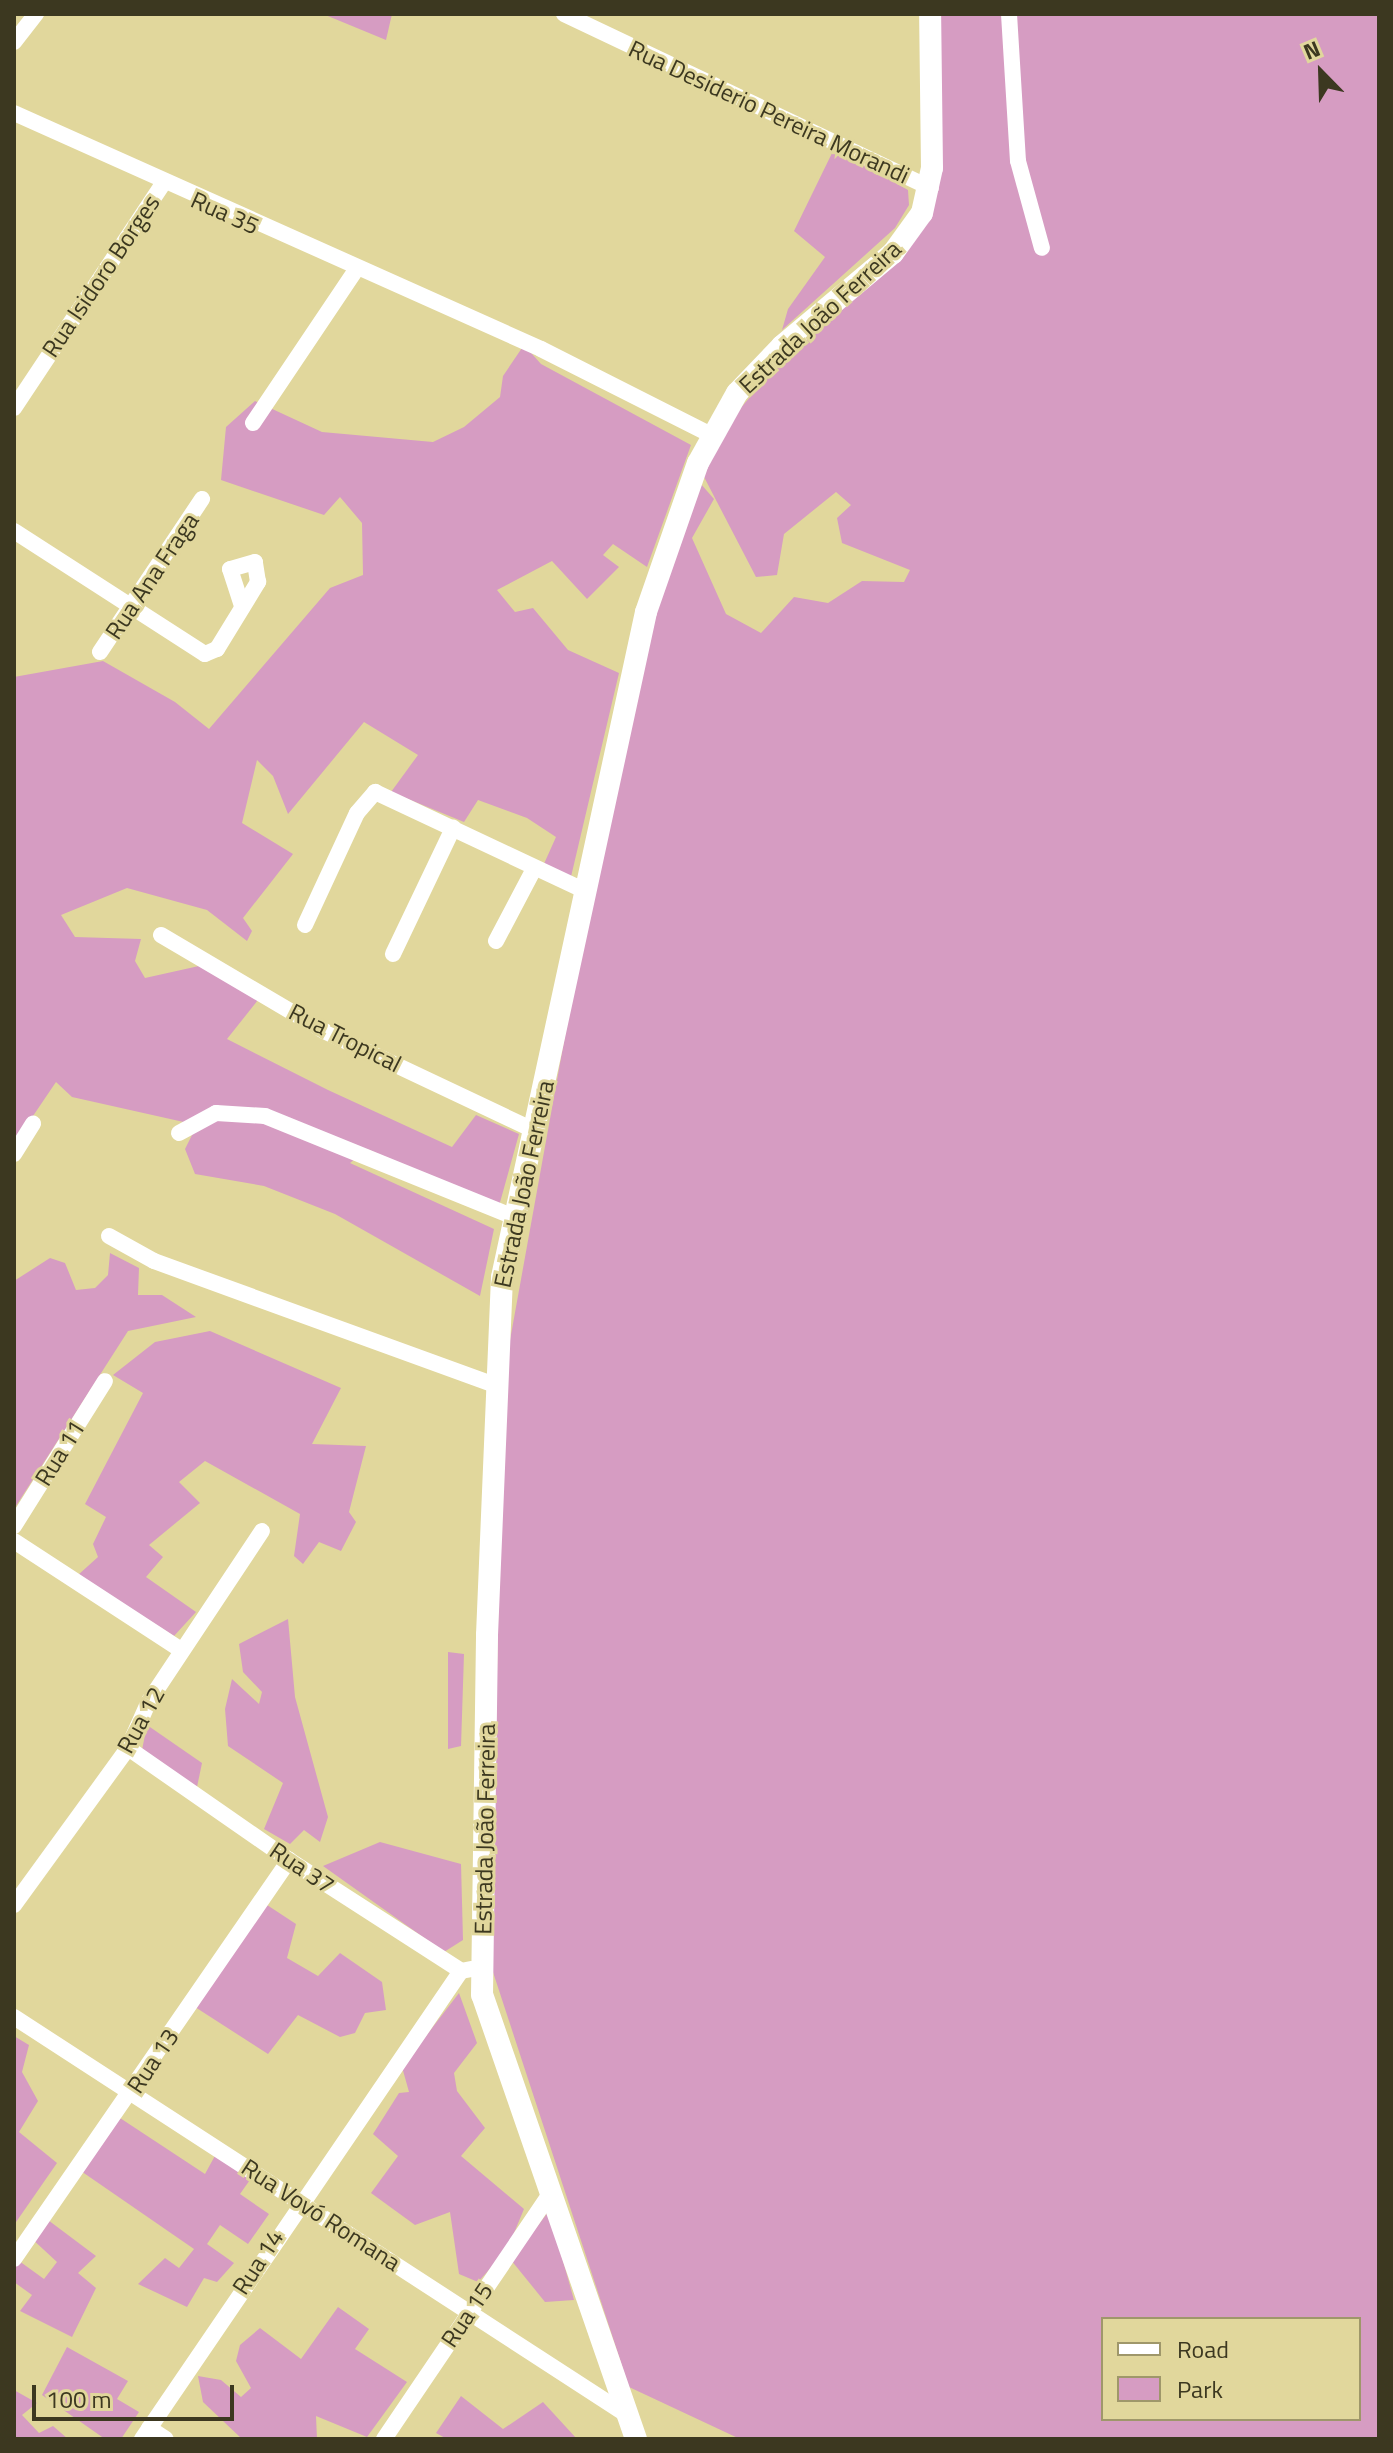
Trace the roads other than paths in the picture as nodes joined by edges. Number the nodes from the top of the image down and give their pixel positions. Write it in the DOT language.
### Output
graph roads {
  1 [pos="36,14"];
  2 [pos="564,14"];
  3 [pos="930,14"];
  4 [pos="1009,14"];
  5 [pos="14,42"];
  6 [pos="14,113"];
  7 [pos="162,185"];
  8 [pos="931,188"];
  9 [pos="1042,248"];
  10 [pos="355,271"];
  11 [pos="14,408"];
  12 [pos="253,423"];
  13 [pos="711,435"];
  14 [pos="202,499"];
  15 [pos="14,531"];
  16 [pos="134,605"];
  17 [pos="242,607"];
  18 [pos="100,652"];
  19 [pos="453,828"];
  20 [pos="534,869"];
  21 [pos="585,891"];
  22 [pos="305,925"];
  23 [pos="161,935"];
  24 [pos="496,941"];
  25 [pos="393,954"];
  26 [pos="33,1124"];
  27 [pos="536,1131"];
  28 [pos="179,1133"];
  29 [pos="14,1154"];
  30 [pos="514,1217"];
  31 [pos="109,1236"];
  32 [pos="105,1381"];
  33 [pos="494,1385"];
  34 [pos="14,1526"];
  35 [pos="262,1531"];
  36 [pos="14,1541"];
  37 [pos="181,1650"];
  38 [pos="128,1748"];
  39 [pos="289,1860"];
  40 [pos="14,1905"];
  41 [pos="472,1969"];
  42 [pos="14,2017"];
  43 [pos="133,2092"];
  44 [pos="551,2192"];
  45 [pos="300,2200"];
  46 [pos="14,2259"];
  47 [pos="468,2312"];
  48 [pos="630,2430"];
  49 [pos="145,2434"];
  50 [pos="166,2439"];
  51 [pos="384,2439"];
  1 -- 5 [label="street"];
  2 -- 8 [label="street, Rua Desiderio Pereira Morandi"];
  3 -- 8 [label="street, Estrada João Ferreira"];
  4 -- 9 [label="street"];
  6 -- 7 [label="street, Rua 35"];
  7 -- 10 [label="street, Rua 35"];
  7 -- 11 [label="street, Rua Isidoro Borges"];
  8 -- 13 [label="street, Estrada João Ferreira"];
  10 -- 12 [label="street"];
  10 -- 13 [label="street, Rua 35"];
  13 -- 21 [label="street, Estrada João Ferreira"];
  14 -- 16 [label="street, Rua Ana Fraga"];
  15 -- 16 [label="street"];
  16 -- 17 [label="street"];
  16 -- 18 [label="street, Rua Ana Fraga"];
  19 -- 20 [label="street"];
  19 -- 22 [label="street"];
  19 -- 25 [label="street"];
  20 -- 21 [label="street"];
  20 -- 24 [label="street"];
  21 -- 27 [label="street, Estrada João Ferreira"];
  23 -- 27 [label="street, Rua Tropical"];
  26 -- 29 [label="street"];
  27 -- 30 [label="street, Estrada João Ferreira"];
  28 -- 30 [label="street"];
  30 -- 33 [label="street, Estrada João Ferreira"];
  31 -- 33 [label="street"];
  32 -- 34 [label="street, Rua 11"];
  33 -- 41 [label="street, Estrada João Ferreira"];
  35 -- 37 [label="street, Rua 12"];
  36 -- 37 [label="street"];
  37 -- 38 [label="street, Rua 12"];
  38 -- 39 [label="street, Rua 37"];
  38 -- 40 [label="street, Rua 12"];
  39 -- 41 [label="street, Rua 37"];
  39 -- 43 [label="street, Rua 13"];
  41 -- 44 [label="street, Estrada João Ferreira"];
  41 -- 45 [label="street, Rua 14"];
  42 -- 43 [label="street, Rua Vovó Romana"];
  43 -- 45 [label="street, Rua Vovó Romana"];
  43 -- 46 [label="street, Rua 13"];
  44 -- 47 [label="street, Rua 15"];
  44 -- 48 [label="street, Estrada João Ferreira"];
  45 -- 47 [label="street, Rua Vovó Romana"];
  45 -- 49 [label="street, Rua 14"];
  47 -- 48 [label="street, Rua Vovó Romana"];
  47 -- 51 [label="street, Rua 15"];
  49 -- 50 [label="street"];
}
